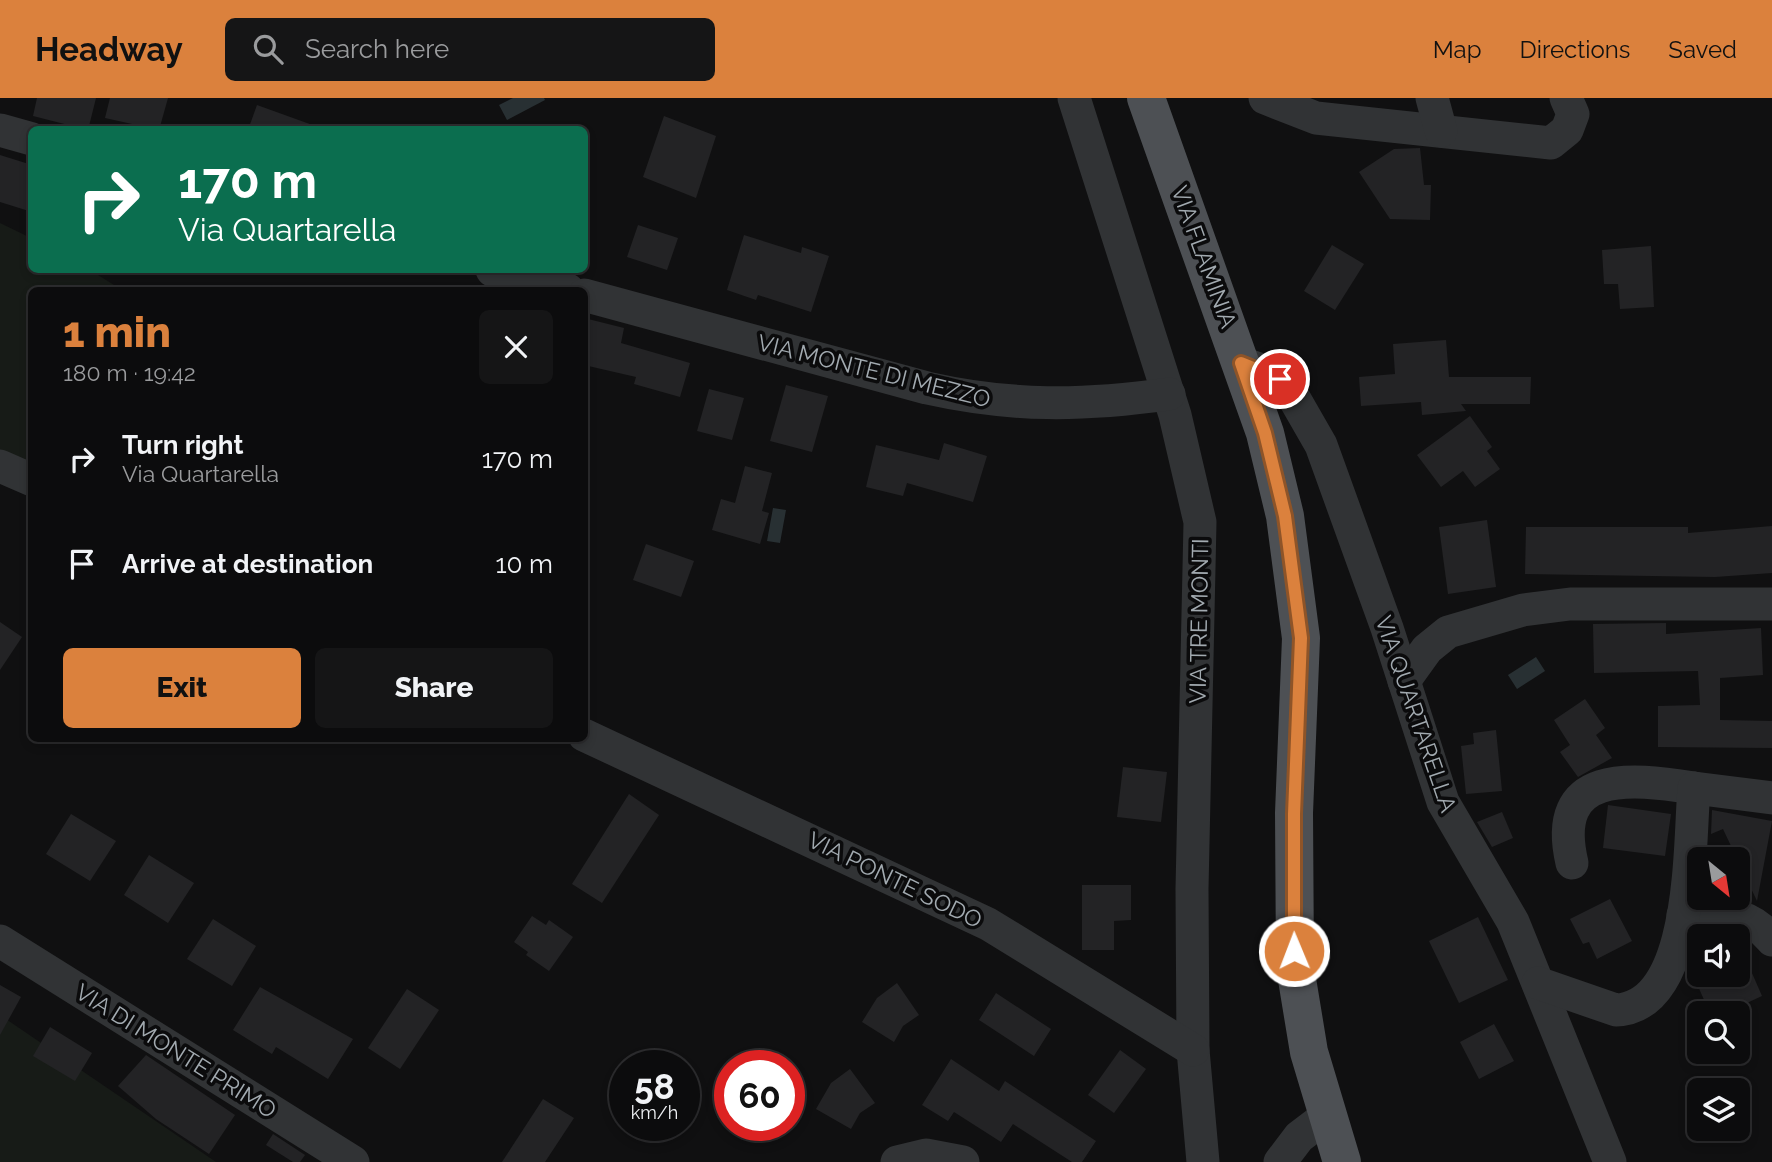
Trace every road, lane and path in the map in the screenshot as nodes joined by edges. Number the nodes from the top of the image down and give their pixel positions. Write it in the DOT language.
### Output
graph roads {
  1 [pos="1074,98"];
  2 [pos="1146,98"];
  3 [pos="1265,98"];
  4 [pos="1432,98"];
  5 [pos="1566,98"];
  6 [pos="0,130"];
  7 [pos="1441,131"];
  8 [pos="28,138"];
  9 [pos="503,273"];
  10 [pos="557,287"];
  11 [pos="588,296"];
  12 [pos="1241,363"];
  13 [pos="1168,394"];
  14 [pos="0,466"];
  15 [pos="28,478"];
  16 [pos="1772,604"];
  17 [pos="1404,681"];
  18 [pos="588,737"];
  19 [pos="1693,788"];
  20 [pos="1772,798"];
  21 [pos="1572,863"];
  22 [pos="1683,915"];
  23 [pos="1772,940"];
  24 [pos="0,941"];
  25 [pos="1538,983"];
  26 [pos="1193,1050"];
  27 [pos="1328,1115"];
  28 [pos="353,1162"];
  29 [pos="897,1162"];
  30 [pos="963,1162"];
  31 [pos="1203,1162"];
  32 [pos="1280,1162"];
  33 [pos="1342,1162"];
  34 [pos="1610,1162"];
  1 -- 13 [label="street, VIA TRE MONTI"];
  2 -- 12 [label="main road, VIA FLAMINIA"];
  3 -- 7 [label="street"];
  4 -- 7 [label="street"];
  5 -- 7 [label="street"];
  6 -- 8 [label="street"];
  9 -- 10 [label="street"];
  11 -- 13 [label="street, VIA MONTE DI MEZZO"];
  12 -- 17 [label="street, VIA QUARTARELLA"];
  12 -- 27 [label="main road, VIA FLAMINIA"];
  13 -- 26 [label="street, VIA TRE MONTI"];
  14 -- 15 [label="street"];
  16 -- 17 [label="street"];
  17 -- 25 [label="street, VIA QUARTARELLA"];
  18 -- 26 [label="street, VIA PONTE SODO"];
  19 -- 20 [label="street"];
  19 -- 21 [label="street"];
  19 -- 22 [label="street"];
  22 -- 23 [label="street"];
  22 -- 25 [label="street"];
  24 -- 28 [label="street, VIA DI MONTE PRIMO"];
  25 -- 34 [label="street, VIA QUARTARELLA"];
  26 -- 31 [label="street, VIA TRE MONTI"];
  27 -- 32 [label="street"];
  27 -- 33 [label="main road, VIA FLAMINIA"];
  29 -- 30 [label="street"];
}
